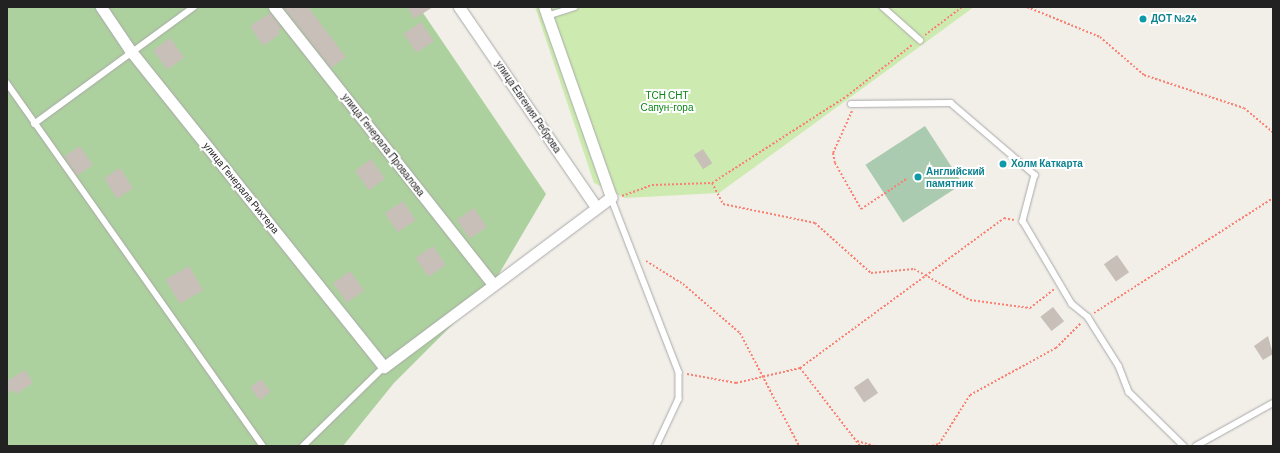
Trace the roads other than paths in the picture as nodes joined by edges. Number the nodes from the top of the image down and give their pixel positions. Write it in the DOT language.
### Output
graph roads {
  1 [pos="101,7"];
  2 [pos="194,7"];
  3 [pos="274,7"];
  4 [pos="459,7"];
  5 [pos="575,7"];
  6 [pos="882,7"];
  7 [pos="546,12"];
  8 [pos="920,40"];
  9 [pos="130,50"];
  10 [pos="7,83"];
  11 [pos="851,104"];
  12 [pos="34,124"];
  13 [pos="611,197"];
  14 [pos="596,207"];
  15 [pos="493,284"];
  16 [pos="384,367"];
  17 [pos="1273,403"];
  18 [pos="263,446"];
  19 [pos="303,446"];
  20 [pos="657,446"];
  21 [pos="1184,446"];
  22 [pos="1196,446"];
  1 -- 9 [label="street, улица Генерала Рихтера"];
  2 -- 9 [label="lane"];
  3 -- 15 [label="street, улица Генерала Провалова"];
  4 -- 14 [label="street, улица Евгения Реброва"];
  5 -- 7 [label="lane"];
  6 -- 8 [label="lane"];
  7 -- 13 [label="street"];
  9 -- 12 [label="lane"];
  9 -- 16 [label="street, улица Генерала Рихтера"];
  10 -- 12 [label="lane"];
  11 -- 21 [label="lane"];
  12 -- 18 [label="lane"];
  13 -- 14 [label="street"];
  13 -- 20 [label="lane"];
  14 -- 15 [label="street"];
  15 -- 16 [label="street"];
  16 -- 19 [label="lane"];
  17 -- 22 [label="lane"];
}
